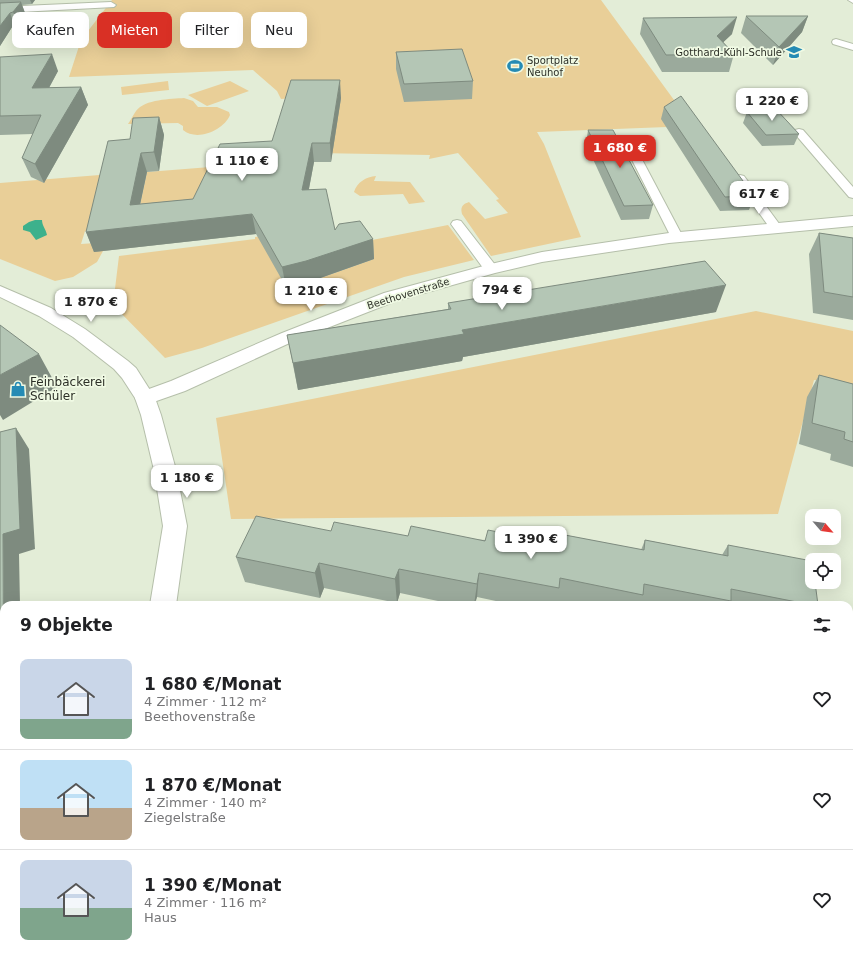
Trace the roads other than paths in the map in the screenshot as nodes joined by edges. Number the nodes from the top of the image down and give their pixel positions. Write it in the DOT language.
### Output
graph roads {
  1 [pos="111,5"];
  2 [pos="0,10"];
  3 [pos="836,42"];
  4 [pos="853,47"];
  5 [pos="799,132"];
  6 [pos="631,148"];
  7 [pos="735,171"];
  8 [pos="853,194"];
  9 [pos="853,221"];
  10 [pos="457,224"];
  11 [pos="776,228"];
  12 [pos="676,237"];
  13 [pos="491,269"];
  14 [pos="0,291"];
  15 [pos="145,398"];
  16 [pos="164,601"];
  1 -- 2 [label="street"];
  3 -- 4 [label="lane"];
  5 -- 8 [label="lane"];
  6 -- 12 [label="lane"];
  7 -- 11 [label="lane"];
  9 -- 11 [label="street, Beethovenstraße"];
  10 -- 13 [label="lane"];
  11 -- 12 [label="street, Beethovenstraße"];
  12 -- 13 [label="street, Beethovenstraße"];
  13 -- 15 [label="street, Beethovenstraße"];
  14 -- 15 [label="street"];
  15 -- 16 [label="street"];
}
